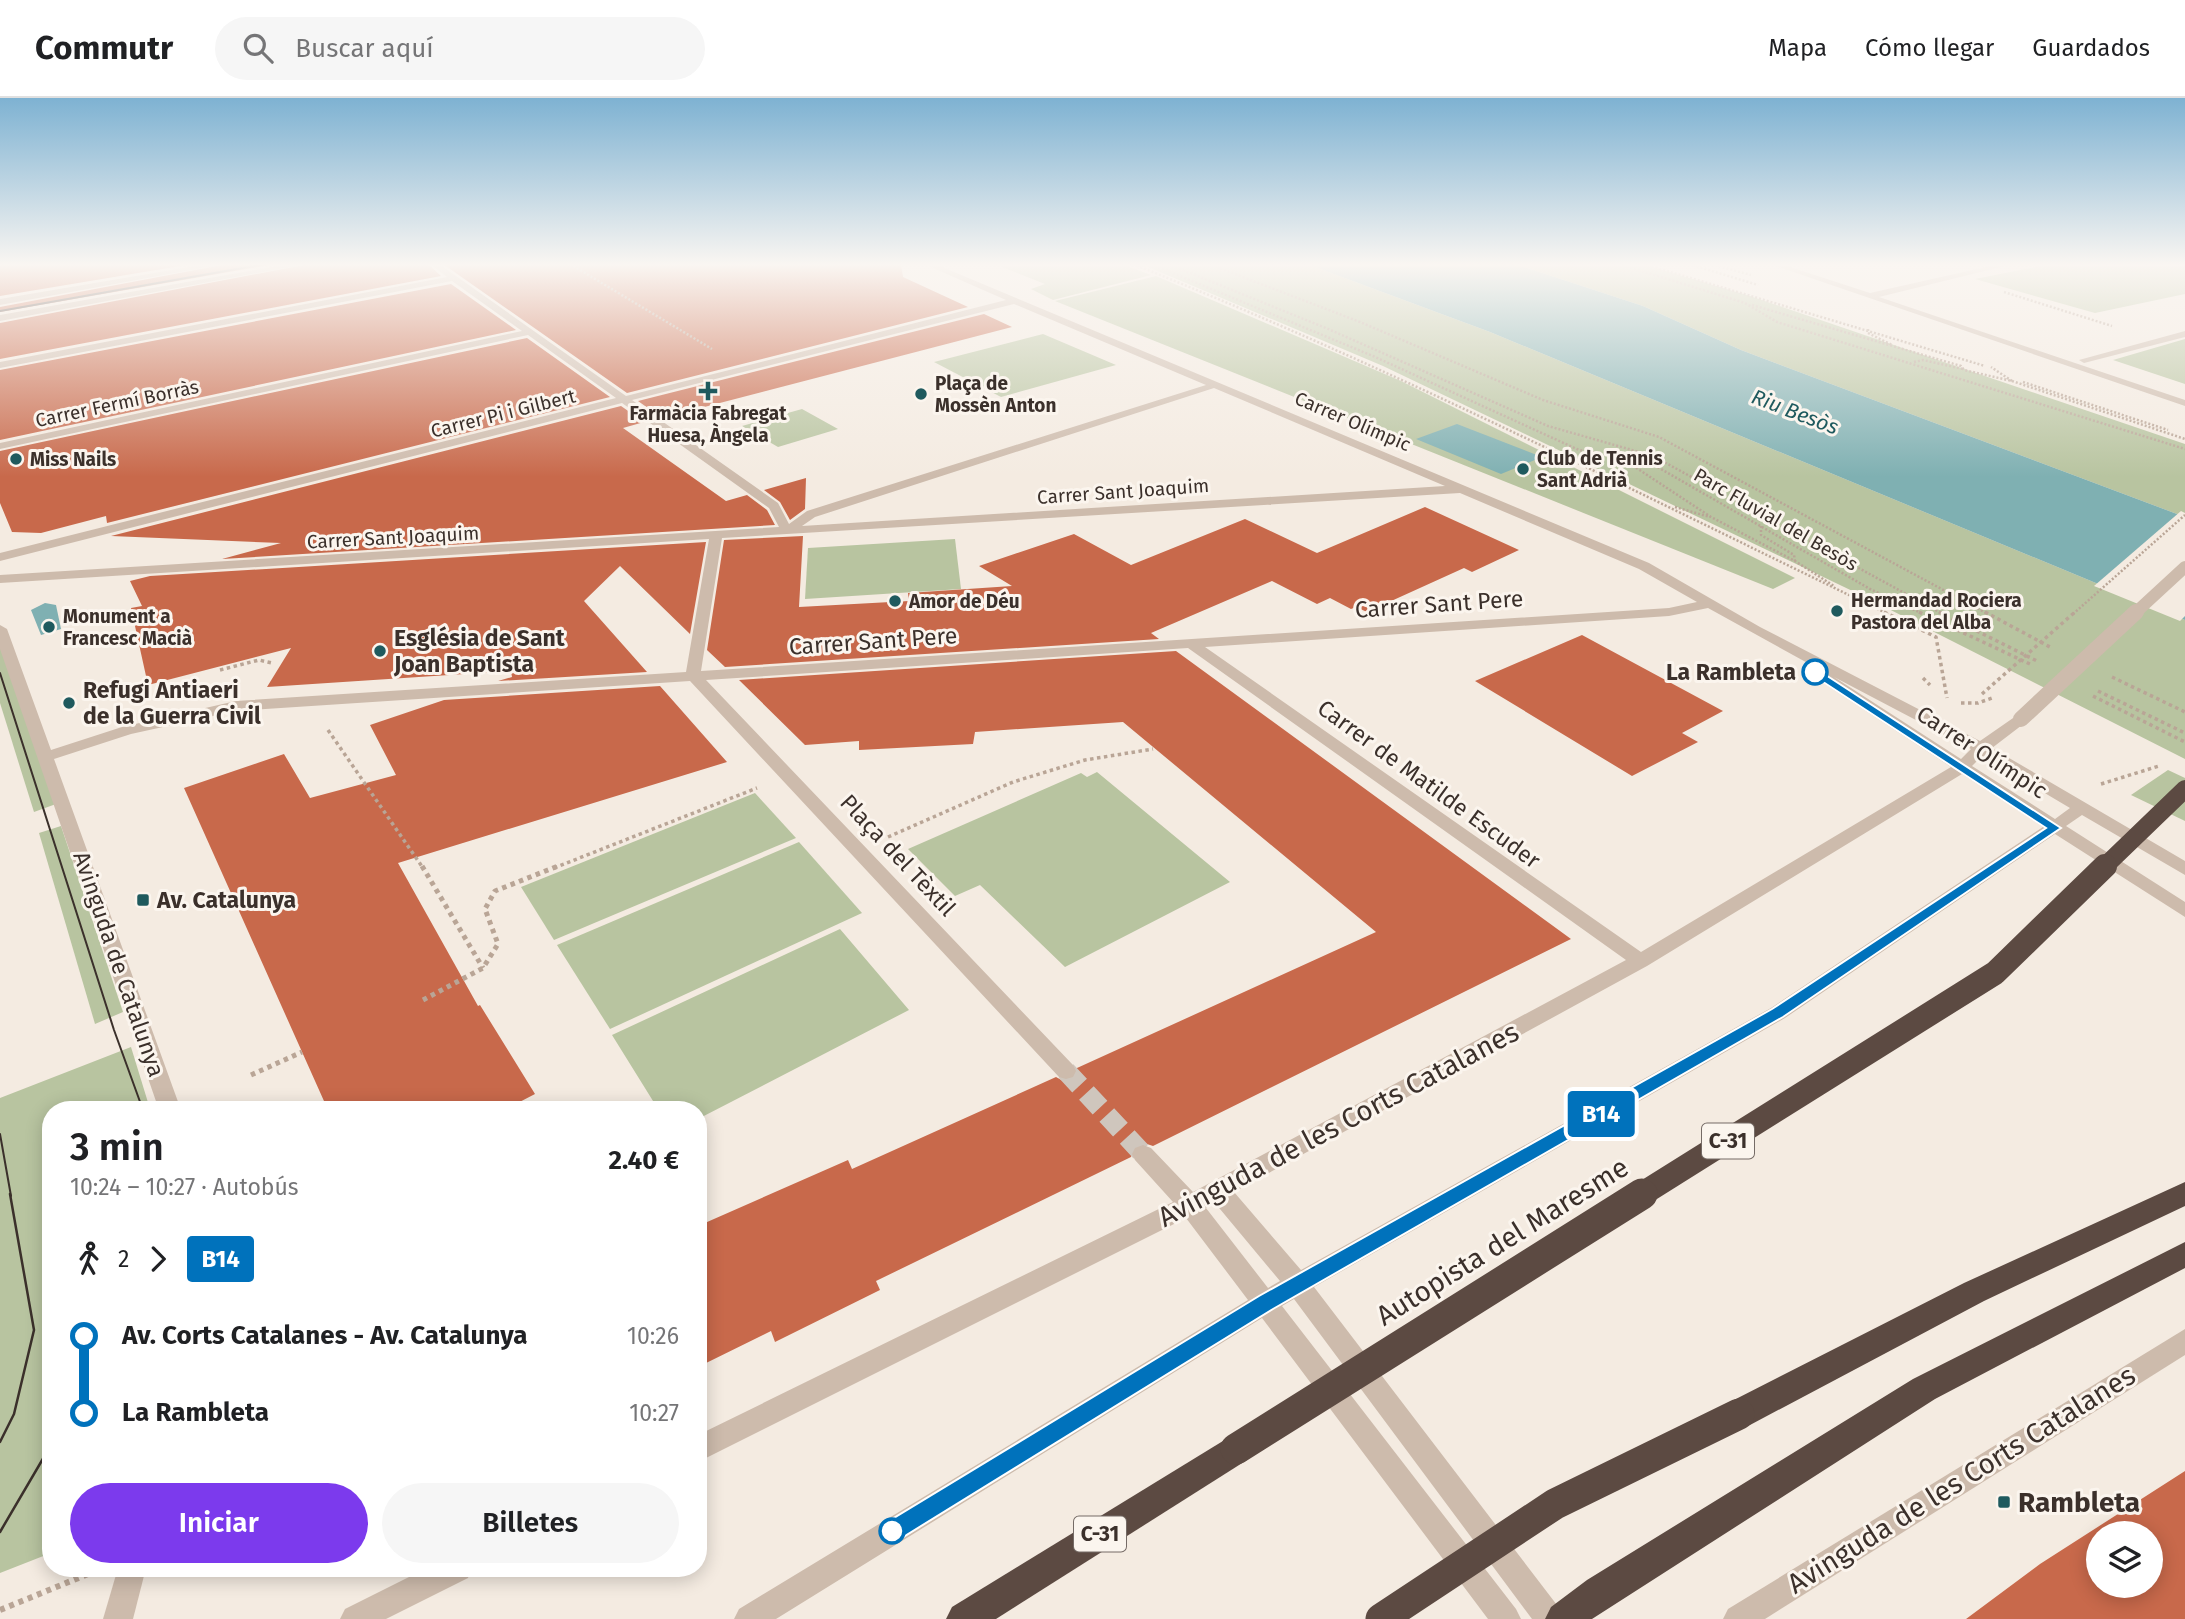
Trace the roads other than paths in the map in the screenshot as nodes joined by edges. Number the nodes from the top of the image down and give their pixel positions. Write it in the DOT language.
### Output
graph roads {
  1 [pos="157,335"];
  2 [pos="514,335"];
  3 [pos="532,335"];
  4 [pos="882,335"];
  5 [pos="1095,335"];
  6 [pos="1973,335"];
  7 [pos="1984,335"];
  8 [pos="2003,335"];
  9 [pos="2182,335"];
  10 [pos="2084,360"];
  11 [pos="0,365"];
  12 [pos="1215,385"];
  13 [pos="2185,394"];
  14 [pos="623,401"];
  15 [pos="2185,403"];
  16 [pos="2185,412"];
  17 [pos="0,446"];
  18 [pos="1461,489"];
  19 [pos="787,531"];
  20 [pos="716,537"];
  21 [pos="0,557"];
  22 [pos="2185,567"];
  23 [pos="0,579"];
  24 [pos="1710,604"];
  25 [pos="0,629"];
  26 [pos="1755,629"];
  27 [pos="1191,643"];
  28 [pos="692,675"];
  29 [pos="1981,748"];
  30 [pos="45,757"];
  31 [pos="1961,768"];
  32 [pos="2185,789"];
  33 [pos="2082,808"];
  34 [pos="2055,828"];
  35 [pos="2185,869"];
  36 [pos="2185,911"];
  37 [pos="1640,961"];
  38 [pos="1066,1071"];
  39 [pos="167,1101"];
  40 [pos="1143,1154"];
  41 [pos="1218,1190"];
  42 [pos="2185,1193"];
  43 [pos="1191,1205"];
  44 [pos="2185,1254"];
  45 [pos="1298,1286"];
  46 [pos="1266,1303"];
  47 [pos="2185,1341"];
  48 [pos="707,1445"];
  49 [pos="130,1577"];
  50 [pos="440,1577"];
  51 [pos="118,1619"];
  52 [pos="355,1619"];
  53 [pos="749,1619"];
  54 [pos="964,1619"];
  55 [pos="1381,1619"];
  56 [pos="1506,1619"];
  57 [pos="1550,1619"];
  58 [pos="1563,1619"];
  59 [pos="1738,1619"];
  1 -- 11 [label="street"];
  2 -- 17 [label="street, Carrer Fermí Borràs"];
  3 -- 14 [label="street"];
  4 -- 14 [label="street, Carrer Pi i Gilbert"];
  5 -- 12 [label="street, Carrer Olímpic"];
  6 -- 16 [label="street"];
  7 -- 15 [label="street"];
  8 -- 10 [label="street"];
  9 -- 10 [label="street"];
  10 -- 13 [label="street"];
  12 -- 18 [label="street, Carrer Olímpic"];
  12 -- 19 [label="street, Carrer Sant Joaquim"];
  14 -- 19 [label="street"];
  14 -- 21 [label="street, Carrer Pi i Gilbert"];
  18 -- 19 [label="street, Carrer Sant Joaquim"];
  18 -- 24 [label="street, Carrer Olímpic"];
  19 -- 20 [label="street, Carrer Sant Joaquim"];
  20 -- 23 [label="street, Carrer Sant Joaquim"];
  20 -- 28 [label="street"];
  22 -- 29 [label="street, Avinguda de les Corts Catalanes, bridge"];
  24 -- 26 [label="street, Carrer Olímpic"];
  24 -- 27 [label="street, Carrer Sant Pere"];
  25 -- 30 [label="street, Avinguda de Catalunya"];
  26 -- 29 [label="street, Carrer Olímpic"];
  26 -- 31 [label="street, Carrer Olímpic"];
  27 -- 28 [label="street, Carrer Sant Pere"];
  27 -- 37 [label="street, Carrer de Matilde Escuder"];
  28 -- 30 [label="street, Carrer Sant Pere"];
  28 -- 38 [label="street, Plaça del Tèxtil"];
  29 -- 31 [label="street, Avinguda de les Corts Catalanes"];
  29 -- 33 [label="street, Carrer Olímpic"];
  30 -- 39 [label="street, Avinguda de Catalunya"];
  31 -- 34 [label="street, Carrer Olímpic"];
  31 -- 37 [label="street, Avinguda de les Corts Catalanes"];
  32 -- 54 [label="highway, Autopista del Maresme / C-31, bridge"];
  33 -- 34 [label="street"];
  33 -- 35 [label="street, Carrer Olímpic"];
  34 -- 36 [label="street, Carrer Olímpic"];
  34 -- 45 [label="street"];
  37 -- 41 [label="street, Avinguda de les Corts Catalanes"];
  40 -- 43 [label="street"];
  41 -- 43 [label="street, Avinguda de les Corts Catalanes"];
  41 -- 45 [label="street"];
  42 -- 55 [label="highway, bridge"];
  43 -- 46 [label="street"];
  43 -- 48 [label="street, Avinguda de les Corts Catalanes"];
  44 -- 58 [label="highway"];
  45 -- 46 [label="street"];
  45 -- 57 [label="street"];
  46 -- 53 [label="street"];
  46 -- 56 [label="street"];
  47 -- 59 [label="street, Avinguda de les Corts Catalanes"];
  49 -- 51 [label="street"];
  50 -- 52 [label="street"];
}
